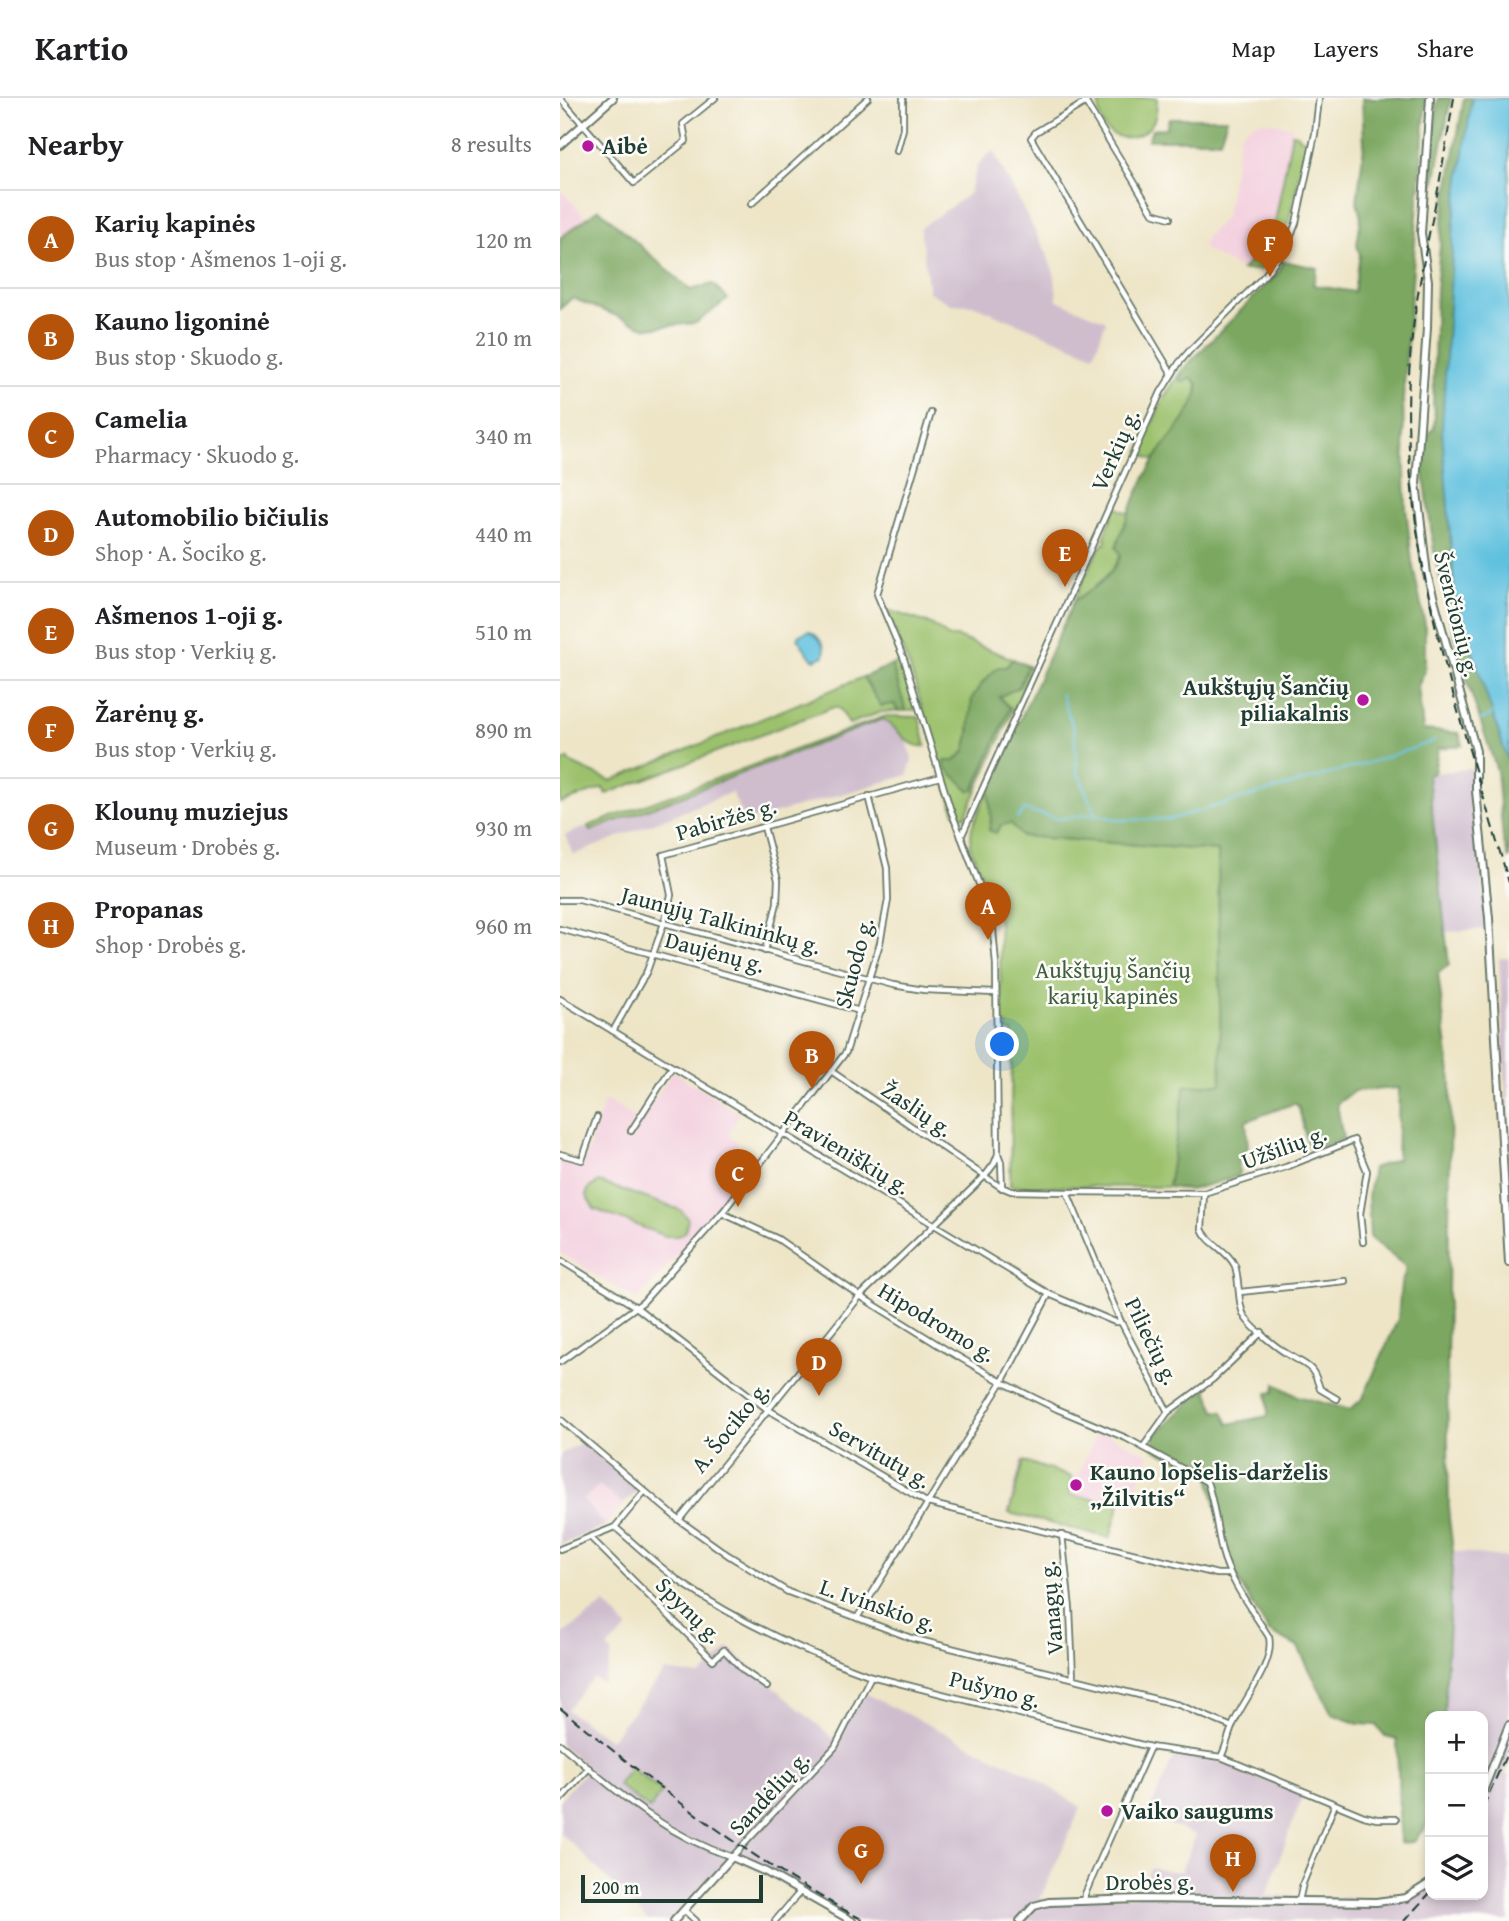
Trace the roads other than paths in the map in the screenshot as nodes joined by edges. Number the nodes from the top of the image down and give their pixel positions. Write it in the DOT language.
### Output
graph roads {
  1 [pos="560,98"];
  2 [pos="613,98"];
  3 [pos="715,98"];
  4 [pos="868,98"];
  5 [pos="903,98"];
  6 [pos="1319,98"];
  7 [pos="1430,98"];
  8 [pos="1084,100"];
  9 [pos="584,125"];
  10 [pos="560,145"];
  11 [pos="897,151"];
  12 [pos="751,204"];
  13 [pos="1170,218"];
  14 [pos="1172,374"];
  15 [pos="931,413"];
  16 [pos="940,776"];
  17 [pos="869,796"];
  18 [pos="764,827"];
  19 [pos="960,838"];
  20 [pos="560,900"];
  21 [pos="664,923"];
  22 [pos="560,929"];
  23 [pos="765,951"];
  24 [pos="654,954"];
  25 [pos="870,979"];
  26 [pos="996,993"];
  27 [pos="560,999"];
  28 [pos="860,1011"];
  29 [pos="613,1031"];
  30 [pos="672,1067"];
  31 [pos="831,1071"];
  32 [pos="597,1116"];
  33 [pos="631,1131"];
  34 [pos="782,1134"];
  35 [pos="560,1154"];
  36 [pos="998,1154"];
  37 [pos="985,1176"];
  38 [pos="1002,1188"];
  39 [pos="1067,1192"];
  40 [pos="1204,1193"];
  41 [pos="722,1213"];
  42 [pos="933,1225"];
  43 [pos="1363,1242"];
  44 [pos="560,1260"];
  45 [pos="1509,1263"];
  46 [pos="1345,1281"];
  47 [pos="1240,1292"];
  48 [pos="1049,1294"];
  49 [pos="860,1296"];
  50 [pos="636,1307"];
  51 [pos="1121,1322"];
  52 [pos="1262,1332"];
  53 [pos="560,1362"];
  54 [pos="1002,1382"];
  55 [pos="1337,1399"];
  56 [pos="767,1409"];
  57 [pos="1168,1412"];
  58 [pos="560,1419"];
  59 [pos="1143,1447"];
  60 [pos="644,1492"];
  61 [pos="928,1503"];
  62 [pos="678,1520"];
  63 [pos="615,1527"];
  64 [pos="1062,1535"];
  65 [pos="590,1537"];
  66 [pos="560,1549"];
  67 [pos="1230,1574"];
  68 [pos="857,1618"];
  69 [pos="871,1676"];
  70 [pos="1073,1678"];
  71 [pos="766,1687"];
  72 [pos="1509,1726"];
  73 [pos="1232,1727"];
  74 [pos="560,1744"];
  75 [pos="1150,1746"];
  76 [pos="1221,1757"];
  77 [pos="589,1768"];
  78 [pos="1488,1778"];
  79 [pos="560,1800"];
  80 [pos="1335,1804"];
  81 [pos="1396,1819"];
  82 [pos="732,1857"];
  83 [pos="1425,1887"];
  84 [pos="800,1892"];
  85 [pos="1084,1900"];
  86 [pos="1299,1901"];
  87 [pos="684,1910"];
  88 [pos="674,1921"];
  89 [pos="696,1921"];
  90 [pos="775,1921"];
  91 [pos="850,1921"];
  92 [pos="1020,1921"];
  1 -- 9 [label="street"];
  2 -- 9 [label="street"];
  3 -- 9 [label="street"];
  4 -- 12 [label="street"];
  5 -- 11 [label="street"];
  6 -- 14 [label="street, Verkių g."];
  7 -- 45 [label="street, Švenčionių g."];
  8 -- 13 [label="street"];
  8 -- 14 [label="street"];
  9 -- 10 [label="street"];
  14 -- 19 [label="street, Verkių g."];
  15 -- 16 [label="street"];
  16 -- 17 [label="street, Pabiržės g."];
  16 -- 19 [label="street"];
  17 -- 18 [label="street, Pabiržės g."];
  17 -- 25 [label="street, Skuodo g."];
  18 -- 21 [label="street, Pabiržės g."];
  18 -- 23 [label="street"];
  19 -- 26 [label="street"];
  20 -- 21 [label="street, Jaunųjų Talkininkų g."];
  21 -- 23 [label="street, Jaunųjų Talkininkų g."];
  21 -- 24 [label="street, Pabiržės g."];
  22 -- 24 [label="street, Daujėnų g."];
  23 -- 25 [label="street, Jaunųjų Talkininkų g."];
  24 -- 28 [label="street, Daujėnų g."];
  24 -- 29 [label="street, Pabiržės g."];
  25 -- 26 [label="street, Jaunųjų Talkininkų g."];
  25 -- 28 [label="street, Skuodo g."];
  26 -- 36 [label="street"];
  27 -- 29 [label="street, Pravieniškių g."];
  28 -- 31 [label="street, Skuodo g."];
  29 -- 30 [label="street, Pravieniškių g."];
  30 -- 33 [label="street"];
  30 -- 34 [label="street, Pravieniškių g."];
  31 -- 34 [label="street, Skuodo g."];
  31 -- 37 [label="street, Žaslių g."];
  32 -- 35 [label="street"];
  34 -- 41 [label="street, Skuodo g."];
  34 -- 42 [label="street, Pravieniškių g."];
  36 -- 37 [label="street, A. Šociko g."];
  36 -- 38 [label="street"];
  37 -- 38 [label="street"];
  37 -- 42 [label="street, A. Šociko g."];
  38 -- 39 [label="street"];
  39 -- 40 [label="street, Užšilių g."];
  39 -- 51 [label="street, Piliečių g."];
  40 -- 43 [label="street, Užšilių g."];
  40 -- 47 [label="street"];
  41 -- 49 [label="street, Hipodromo g."];
  41 -- 50 [label="street, Skuodo g."];
  42 -- 48 [label="street, Pravieniškių g."];
  42 -- 49 [label="street, A. Šociko g."];
  44 -- 50 [label="street, Servitutų g."];
  46 -- 47 [label="street"];
  47 -- 52 [label="street"];
  48 -- 51 [label="street, Pravieniškių g."];
  48 -- 54 [label="street"];
  49 -- 54 [label="street, Hipodromo g."];
  49 -- 56 [label="street, A. Šociko g."];
  50 -- 53 [label="street, Skuodo g."];
  50 -- 56 [label="street, Servitutų g."];
  51 -- 57 [label="street, Piliečių g."];
  52 -- 55 [label="street"];
  52 -- 57 [label="street"];
  54 -- 59 [label="street, Hipodromo g."];
  54 -- 61 [label="street"];
  56 -- 61 [label="street, Servitutų g."];
  56 -- 62 [label="street, A. Šociko g."];
  57 -- 59 [label="street, Piliečių g."];
  58 -- 60 [label="street, L. Ivinskio g."];
  59 -- 67 [label="street"];
  60 -- 62 [label="street, L. Ivinskio g."];
  60 -- 63 [label="street"];
  61 -- 64 [label="street, Servitutų g."];
  61 -- 68 [label="street"];
  62 -- 68 [label="street, L. Ivinskio g."];
  63 -- 65 [label="street"];
  63 -- 69 [label="street, Pušyno g."];
  64 -- 67 [label="street, Servitutų g."];
  64 -- 70 [label="street, Vanagų g."];
  65 -- 66 [label="street"];
  65 -- 71 [label="street, Spynų g."];
  67 -- 73 [label="street"];
  68 -- 70 [label="street, L. Ivinskio g."];
  69 -- 75 [label="street, Pušyno g."];
  69 -- 82 [label="street, Sandėlių g."];
  70 -- 73 [label="street, L. Ivinskio g."];
  72 -- 78 [label="street"];
  73 -- 76 [label="street"];
  74 -- 77 [label="street"];
  75 -- 76 [label="street, Pušyno g."];
  75 -- 85 [label="street"];
  76 -- 80 [label="street, Pušyno g."];
  77 -- 79 [label="street"];
  77 -- 82 [label="street"];
  80 -- 81 [label="street, Pušyno g."];
  80 -- 86 [label="street"];
  82 -- 84 [label="street"];
  82 -- 87 [label="street, Sandėlių g."];
  83 -- 86 [label="street, Drobės g."];
  84 -- 90 [label="street"];
  84 -- 91 [label="street"];
  85 -- 86 [label="street, Drobės g."];
  85 -- 92 [label="street, Drobės g."];
  87 -- 88 [label="street, Sandėlių g."];
  87 -- 89 [label="street"];
}
